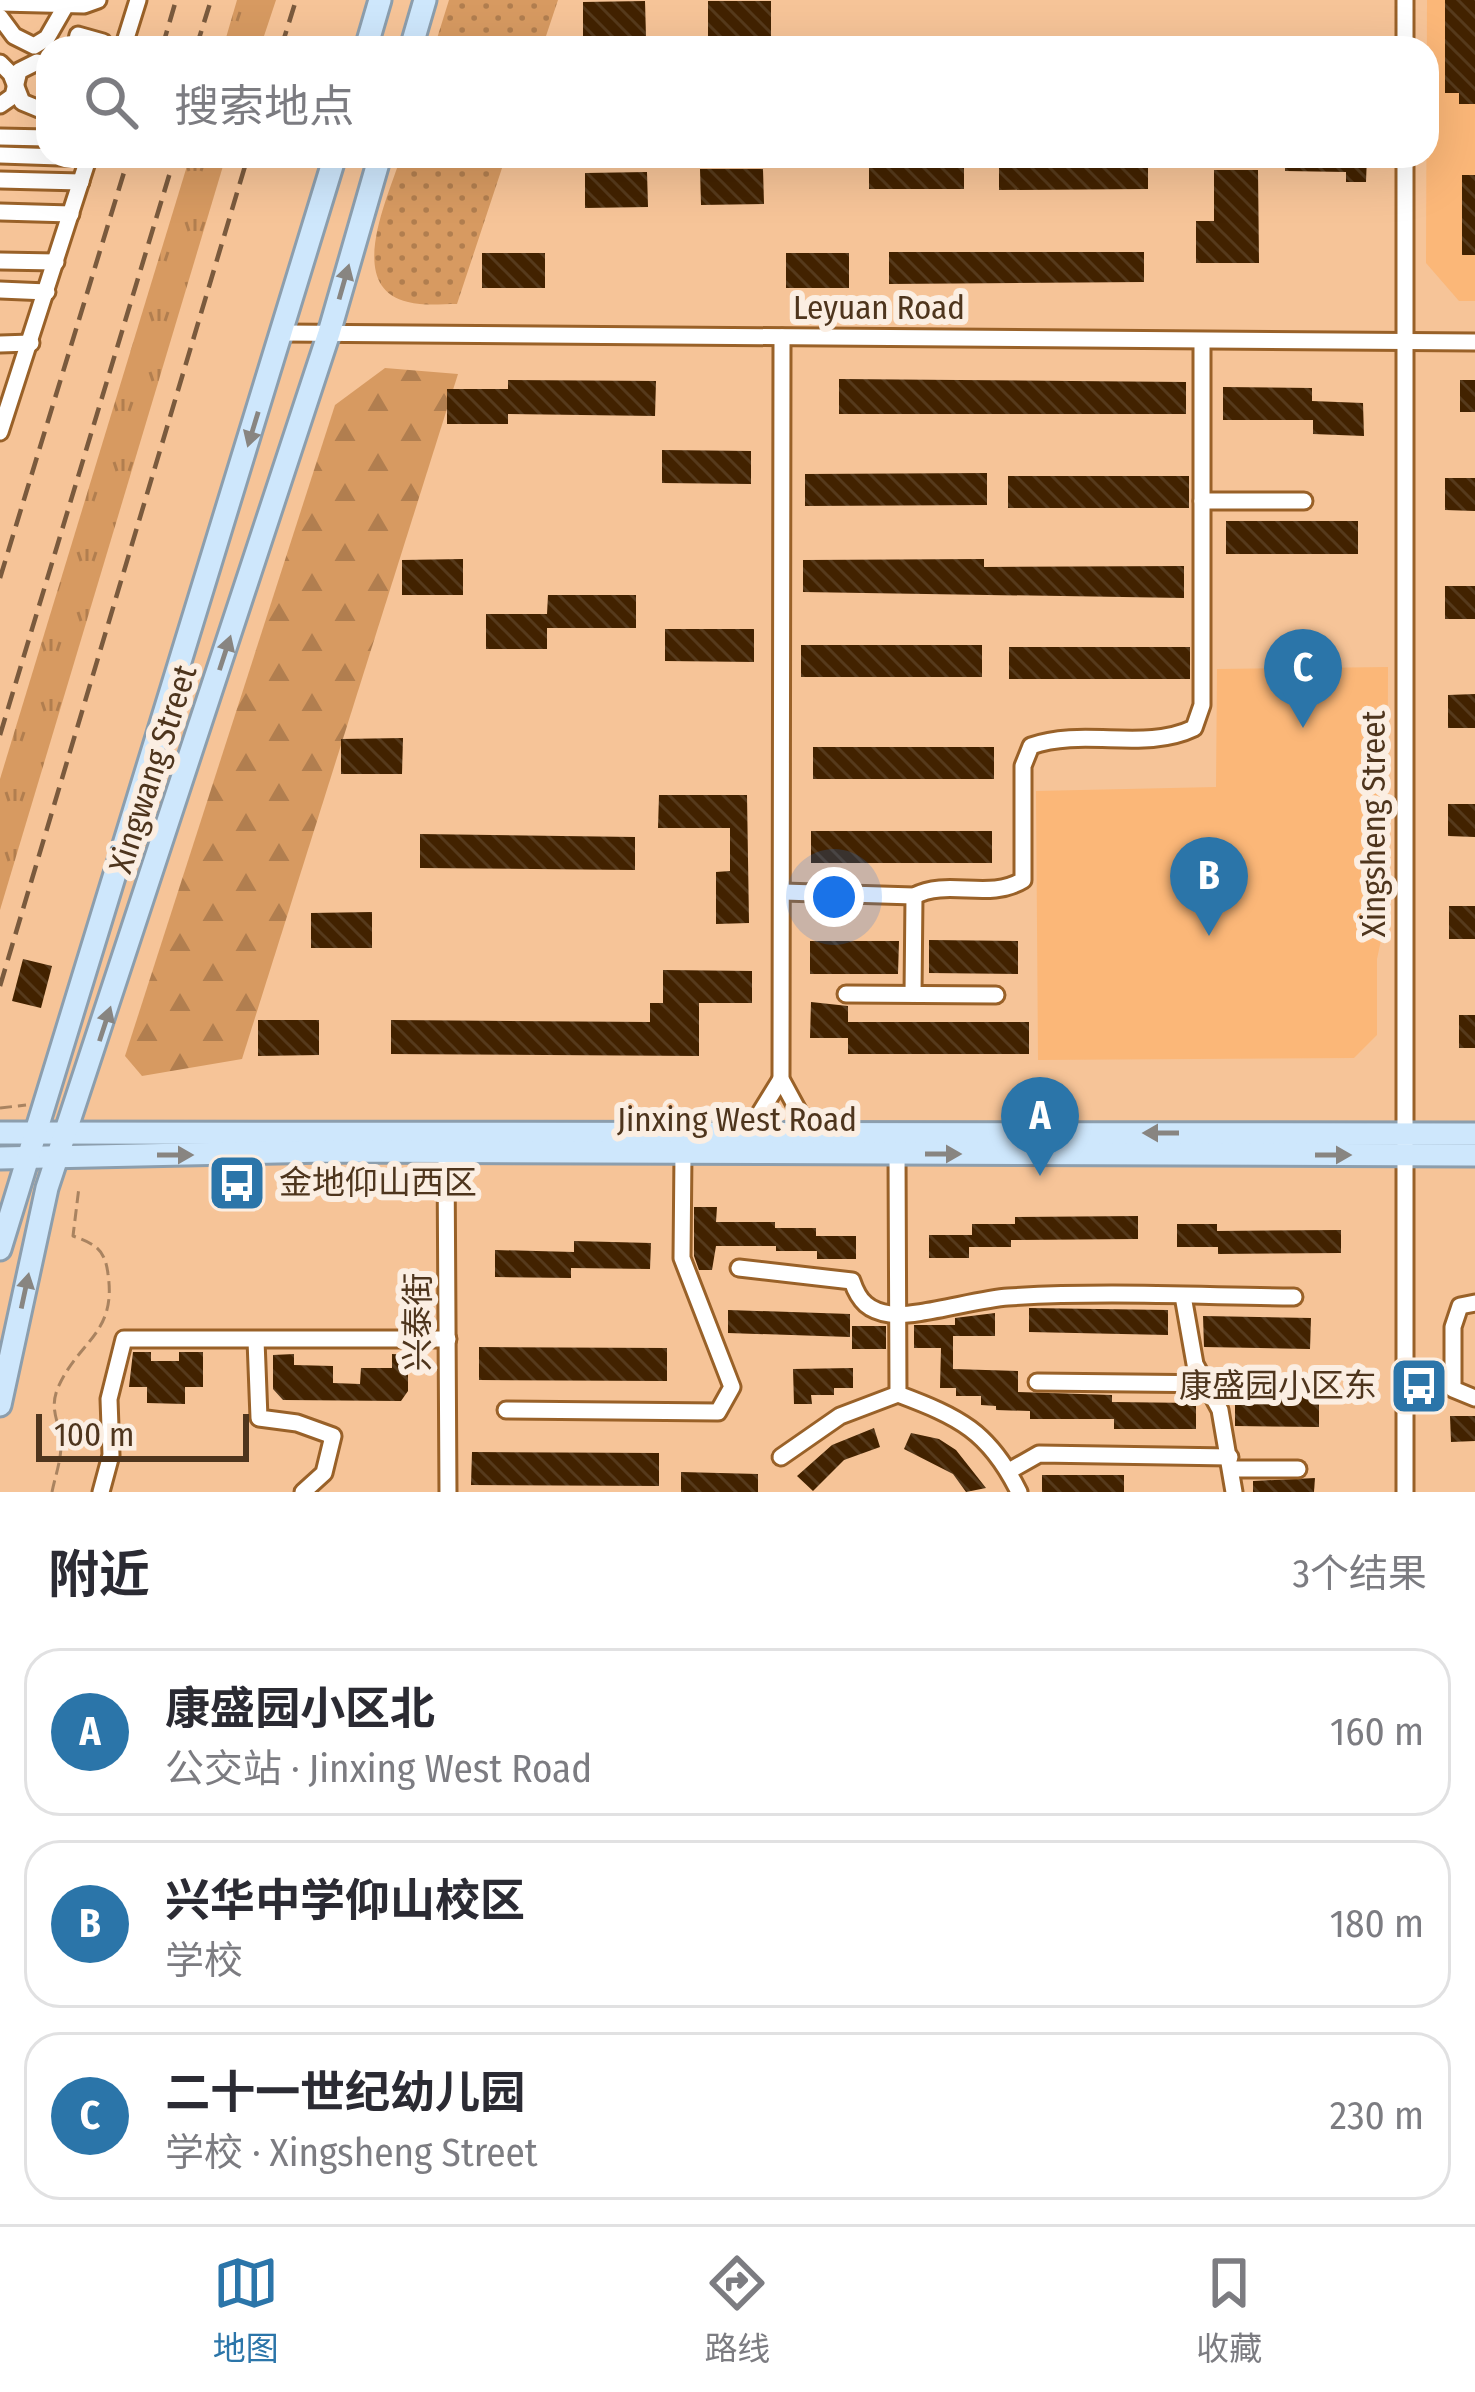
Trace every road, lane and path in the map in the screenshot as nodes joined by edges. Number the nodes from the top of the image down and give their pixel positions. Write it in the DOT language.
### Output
graph roads {
  1 [pos="98,0"];
  2 [pos="380,0"];
  3 [pos="425,0"];
  4 [pos="1405,0"];
  5 [pos="134,2"];
  6 [pos="0,3"];
  7 [pos="66,5"];
  8 [pos="0,17"];
  9 [pos="48,36"];
  10 [pos="126,36"];
  11 [pos="370,36"];
  12 [pos="414,36"];
  13 [pos="1405,36"];
  14 [pos="36,45"];
  15 [pos="0,63"];
  16 [pos="36,66"];
  17 [pos="15,88"];
  18 [pos="0,105"];
  19 [pos="36,107"];
  20 [pos="0,137"];
  21 [pos="36,138"];
  22 [pos="0,155"];
  23 [pos="36,156"];
  24 [pos="86,168"];
  25 [pos="331,168"];
  26 [pos="377,168"];
  27 [pos="1405,168"];
  28 [pos="0,184"];
  29 [pos="80,186"];
  30 [pos="0,212"];
  31 [pos="71,214"];
  32 [pos="0,265"];
  33 [pos="54,266"];
  34 [pos="0,290"];
  35 [pos="47,292"];
  36 [pos="283,333"];
  37 [pos="329,333"];
  38 [pos="782,337"];
  39 [pos="1202,340"];
  40 [pos="1404,342"];
  41 [pos="1475,342"];
  42 [pos="0,344"];
  43 [pos="31,344"];
  44 [pos="0,432"];
  45 [pos="1202,501"];
  46 [pos="1304,501"];
  47 [pos="783,892"];
  48 [pos="914,896"];
  49 [pos="846,994"];
  50 [pos="913,994"];
  51 [pos="995,995"];
  52 [pos="781,1079"];
  53 [pos="45,1102"];
  54 [pos="0,1108"];
  55 [pos="831,1134"];
  56 [pos="1475,1134"];
  57 [pos="0,1136"];
  58 [pos="734,1136"];
  59 [pos="1404,1144"];
  60 [pos="35,1145"];
  61 [pos="63,1145"];
  62 [pos="446,1153"];
  63 [pos="683,1153"];
  64 [pos="897,1154"];
  65 [pos="1475,1156"];
  66 [pos="0,1158"];
  67 [pos="79,1187"];
  68 [pos="0,1249"];
  69 [pos="739,1268"];
  70 [pos="1183,1296"];
  71 [pos="1294,1297"];
  72 [pos="1475,1303"];
  73 [pos="897,1316"];
  74 [pos="448,1339"];
  75 [pos="256,1340"];
  76 [pos="1037,1382"];
  77 [pos="1206,1383"];
  78 [pos="1311,1385"];
  79 [pos="898,1394"];
  80 [pos="1475,1398"];
  81 [pos="0,1405"];
  82 [pos="506,1410"];
  83 [pos="781,1457"];
  84 [pos="1231,1463"];
  85 [pos="1298,1469"];
  86 [pos="1009,1471"];
  87 [pos="52,1492"];
  88 [pos="101,1492"];
  89 [pos="303,1492"];
  90 [pos="448,1492"];
  91 [pos="1018,1492"];
  92 [pos="1234,1492"];
  93 [pos="1405,1492"];
  1 -- 7 [label="street"];
  2 -- 11 [label="main road"];
  3 -- 12 [label="main road"];
  4 -- 13 [label="street"];
  5 -- 10 [label="street"];
  6 -- 7 [label="street"];
  7 -- 9 [label="street"];
  8 -- 14 [label="street"];
  15 -- 17 [label="street"];
  16 -- 17 [label="street"];
  17 -- 18 [label="street"];
  17 -- 19 [label="street"];
  20 -- 21 [label="street"];
  22 -- 23 [label="street"];
  24 -- 29 [label="street"];
  25 -- 36 [label="main road, Xingwang Street"];
  37 -- 26 [label="main road, Xingwang Street, one-way"];
  27 -- 40 [label="street, Xingsheng Street"];
  28 -- 29 [label="street"];
  29 -- 31 [label="street"];
  30 -- 31 [label="street"];
  31 -- 33 [label="street"];
  32 -- 33 [label="street"];
  33 -- 35 [label="street"];
  34 -- 35 [label="street"];
  35 -- 43 [label="street"];
  36 -- 37 [label="street, Leyuan Road"];
  36 -- 53 [label="main road, Xingwang Street, one-way"];
  37 -- 38 [label="street, Leyuan Road"];
  61 -- 37 [label="main road, Xingwang Street, one-way"];
  38 -- 39 [label="street, Leyuan Road"];
  38 -- 47 [label="street"];
  39 -- 40 [label="street, Leyuan Road"];
  39 -- 45 [label="street"];
  40 -- 41 [label="street, Leyuan Road"];
  40 -- 59 [label="street, Xingsheng Street"];
  42 -- 43 [label="street"];
  43 -- 44 [label="street"];
  45 -- 46 [label="street"];
  45 -- 48 [label="street"];
  47 -- 48 [label="street"];
  47 -- 52 [label="street"];
  48 -- 50 [label="street"];
  49 -- 50 [label="street"];
  50 -- 51 [label="street"];
  52 -- 55 [label="street"];
  52 -- 58 [label="street"];
  53 -- 54 [label="path"];
  53 -- 60 [label="main road, Xingwang Street"];
  55 -- 58 [label="main road, Jinxing West Road"];
  59 -- 55 [label="main road, Jinxing West Road, one-way"];
  56 -- 59 [label="main road, Jinxing West Road"];
  57 -- 60 [label="main road"];
  58 -- 61 [label="main road, Jinxing West Road"];
  64 -- 59 [label="main road, Jinxing West Road, one-way"];
  59 -- 65 [label="main road, Jinxing West Road"];
  59 -- 93 [label="street, Xingsheng Street"];
  60 -- 61 [label="main road, Jinxing West Road"];
  60 -- 66 [label="main road, Jinxing West Road"];
  60 -- 68 [label="main road, Xingwang Street"];
  61 -- 62 [label="main road, Jinxing West Road, one-way"];
  81 -- 61 [label="main road, Xingwang Street, one-way"];
  62 -- 63 [label="main road, Jinxing West Road"];
  62 -- 74 [label="street, 兴泰街"];
  63 -- 64 [label="main road, Jinxing West Road"];
  63 -- 82 [label="street"];
  64 -- 73 [label="street"];
  67 -- 87 [label="path"];
  69 -- 73 [label="street"];
  70 -- 71 [label="street"];
  70 -- 73 [label="street"];
  70 -- 77 [label="street"];
  72 -- 80 [label="street"];
  73 -- 79 [label="street"];
  74 -- 75 [label="street"];
  74 -- 90 [label="street, 兴泰街"];
  75 -- 88 [label="street"];
  75 -- 89 [label="street"];
  76 -- 77 [label="street"];
  77 -- 78 [label="street"];
  77 -- 84 [label="street"];
  79 -- 83 [label="street"];
  79 -- 86 [label="street"];
  84 -- 85 [label="street"];
  84 -- 86 [label="street"];
  84 -- 92 [label="street"];
  86 -- 91 [label="street"];
}
